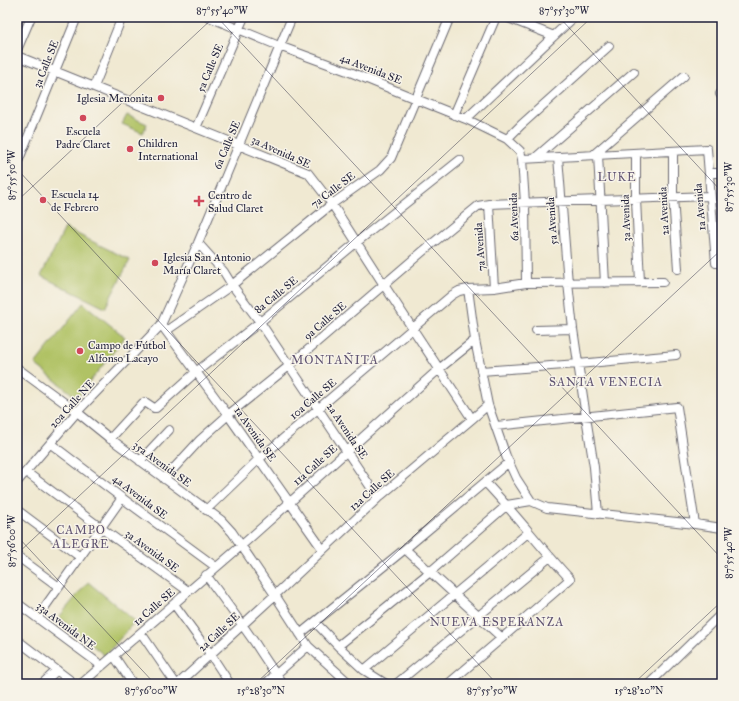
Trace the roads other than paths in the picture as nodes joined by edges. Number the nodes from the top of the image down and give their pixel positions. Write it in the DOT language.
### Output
graph roads {
  1 [pos="31,17"];
  2 [pos="77,17"];
  3 [pos="122,17"];
  4 [pos="208,17"];
  5 [pos="244,17"];
  6 [pos="292,17"];
  7 [pos="450,17"];
  8 [pos="496,17"];
  9 [pos="506,17"];
  10 [pos="574,17"];
  11 [pos="238,29"];
  12 [pos="554,36"];
  13 [pos="279,46"];
  14 [pos="609,46"];
  15 [pos="17,50"];
  16 [pos="17,56"];
  17 [pos="55,72"];
  18 [pos="634,72"];
  19 [pos="684,76"];
  20 [pos="94,87"];
  21 [pos="416,99"];
  22 [pos="454,115"];
  23 [pos="466,119"];
  24 [pos="196,128"];
  25 [pos="507,139"];
  26 [pos="239,145"];
  27 [pos="673,151"];
  28 [pos="636,153"];
  29 [pos="521,155"];
  30 [pos="595,155"];
  31 [pos="558,157"];
  32 [pos="536,158"];
  33 [pos="460,160"];
  34 [pos="17,164"];
  35 [pos="709,173"];
  36 [pos="722,173"];
  37 [pos="710,196"];
  38 [pos="673,197"];
  39 [pos="636,199"];
  40 [pos="600,200"];
  41 [pos="562,202"];
  42 [pos="525,203"];
  43 [pos="332,204"];
  44 [pos="489,204"];
  45 [pos="357,242"];
  46 [pos="198,244"];
  47 [pos="716,262"];
  48 [pos="678,269"];
  49 [pos="640,282"];
  50 [pos="663,282"];
  51 [pos="568,283"];
  52 [pos="605,283"];
  53 [pos="526,284"];
  54 [pos="232,285"];
  55 [pos="384,285"];
  56 [pos="494,288"];
  57 [pos="468,289"];
  58 [pos="260,322"];
  59 [pos="163,328"];
  60 [pos="413,328"];
  61 [pos="573,329"];
  62 [pos="536,330"];
  63 [pos="475,340"];
  64 [pos="676,355"];
  65 [pos="578,364"];
  66 [pos="290,366"];
  67 [pos="17,368"];
  68 [pos="439,369"];
  69 [pos="481,371"];
  70 [pos="196,372"];
  71 [pos="488,405"];
  72 [pos="319,409"];
  73 [pos="77,412"];
  74 [pos="228,415"];
  75 [pos="586,417"];
  76 [pos="472,419"];
  77 [pos="496,426"];
  78 [pos="169,430"];
  79 [pos="110,439"];
  80 [pos="51,444"];
  81 [pos="347,450"];
  82 [pos="260,459"];
  83 [pos="140,461"];
  84 [pos="509,462"];
  85 [pos="26,472"];
  86 [pos="164,479"];
  87 [pos="17,482"];
  88 [pos="486,482"];
  89 [pos="122,498"];
  90 [pos="378,498"];
  91 [pos="531,501"];
  92 [pos="290,502"];
  93 [pos="507,505"];
  94 [pos="17,510"];
  95 [pos="206,510"];
  96 [pos="598,514"];
  97 [pos="695,524"];
  98 [pos="101,528"];
  99 [pos="722,528"];
  100 [pos="529,532"];
  101 [pos="241,546"];
  102 [pos="405,549"];
  103 [pos="323,550"];
  104 [pos="17,556"];
  105 [pos="80,557"];
  106 [pos="550,557"];
  107 [pos="216,567"];
  108 [pos="430,572"];
  109 [pos="206,575"];
  110 [pos="59,586"];
  111 [pos="188,591"];
  112 [pos="455,594"];
  113 [pos="275,595"];
  114 [pos="17,602"];
  115 [pos="174,604"];
  116 [pos="722,613"];
  117 [pos="478,616"];
  118 [pos="37,618"];
  119 [pos="315,622"];
  120 [pos="242,625"];
  121 [pos="141,633"];
  122 [pos="300,634"];
  123 [pos="502,638"];
  124 [pos="17,640"];
  125 [pos="308,646"];
  126 [pos="338,646"];
  127 [pos="210,655"];
  128 [pos="114,656"];
  129 [pos="102,666"];
  130 [pos="57,670"];
  131 [pos="364,670"];
  132 [pos="275,675"];
  133 [pos="83,683"];
  134 [pos="42,684"];
  135 [pos="75,684"];
  136 [pos="133,684"];
  137 [pos="177,684"];
  138 [pos="230,684"];
  139 [pos="265,684"];
  140 [pos="283,684"];
  141 [pos="350,684"];
  142 [pos="386,684"];
  143 [pos="396,684"];
  144 [pos="448,684"];
  145 [pos="649,684"];
  1 -- 15 [label="street"];
  2 -- 17 [label="street, 3a Calle SE"];
  3 -- 20 [label="street"];
  4 -- 11 [label="street, 4a Avenida SE"];
  5 -- 11 [label="street, 5a Calle SE"];
  6 -- 13 [label="street, 6a Calle SE"];
  7 -- 21 [label="street, 7a Calle SE"];
  8 -- 22 [label="street"];
  9 -- 12 [label="street"];
  10 -- 12 [label="street"];
  11 -- 13 [label="street, 4a Avenida SE"];
  11 -- 24 [label="street, 5a Calle SE"];
  12 -- 23 [label="street"];
  13 -- 21 [label="street, 4a Avenida SE"];
  13 -- 26 [label="street, 6a Calle SE"];
  14 -- 25 [label="street"];
  16 -- 17 [label="street, 3a Avenida SE"];
  17 -- 20 [label="street, 3a Avenida SE"];
  17 -- 34 [label="street, 3a Calle SE"];
  18 -- 32 [label="street"];
  19 -- 30 [label="street"];
  20 -- 24 [label="street, 3a Avenida SE"];
  21 -- 22 [label="street, 4a Avenida SE"];
  21 -- 43 [label="street, 7a Calle SE"];
  22 -- 23 [label="street, 4a Avenida SE"];
  23 -- 25 [label="street, 4a Avenida SE"];
  24 -- 26 [label="street, 3a Avenida SE"];
  25 -- 29 [label="street, 4a Avenida SE"];
  26 -- 43 [label="street, 3a Avenida SE"];
  26 -- 46 [label="street, 6a Calle SE"];
  27 -- 28 [label="street"];
  27 -- 35 [label="street, 1a Avenida"];
  27 -- 38 [label="street, 2a Avenida"];
  28 -- 30 [label="street"];
  28 -- 39 [label="street, 3a Avenida"];
  29 -- 32 [label="street"];
  29 -- 42 [label="street, 6a Avenida"];
  30 -- 31 [label="street"];
  30 -- 40 [label="street"];
  31 -- 32 [label="street"];
  31 -- 41 [label="street, 5a Avenida"];
  33 -- 45 [label="street, 8a Calle SE"];
  35 -- 36 [label="street"];
  35 -- 37 [label="street, 1a Avenida"];
  37 -- 38 [label="street"];
  37 -- 47 [label="street, 1a Avenida"];
  38 -- 39 [label="street"];
  38 -- 48 [label="street, 2a Avenida"];
  39 -- 40 [label="street"];
  39 -- 49 [label="street, 3a Avenida"];
  40 -- 41 [label="street"];
  40 -- 52 [label="street"];
  41 -- 42 [label="street"];
  41 -- 51 [label="street, 5a Avenida"];
  42 -- 44 [label="street"];
  42 -- 53 [label="street, 6a Avenida"];
  43 -- 45 [label="street, 3a Avenida SE"];
  43 -- 54 [label="street, 7a Calle SE"];
  44 -- 55 [label="street, 9a Calle SE"];
  44 -- 56 [label="street, 7a Avenida"];
  45 -- 55 [label="street, 3a Avenida SE"];
  45 -- 58 [label="street, 8a Calle SE"];
  46 -- 54 [label="street, 2a Avenida SE"];
  46 -- 59 [label="street, 6a Calle SE"];
  49 -- 50 [label="street, 10a Calle SE"];
  49 -- 52 [label="street, 10a Calle SE"];
  51 -- 52 [label="street, 10a Calle SE"];
  51 -- 53 [label="street, 10a Calle SE"];
  51 -- 61 [label="street, 5a Avenida"];
  53 -- 56 [label="street, 10a Calle SE"];
  54 -- 58 [label="street, 2a Avenida SE"];
  54 -- 59 [label="street, 7a Calle SE"];
  55 -- 60 [label="street, 3a Avenida SE"];
  55 -- 66 [label="street, 9a Calle SE"];
  56 -- 57 [label="street, 10a Calle SE"];
  57 -- 60 [label="street, 10a Calle SE"];
  57 -- 63 [label="street"];
  58 -- 66 [label="street, 2a Avenida SE"];
  58 -- 70 [label="street, 8a Calle SE"];
  59 -- 70 [label="street, 1a Avenida SE"];
  59 -- 73 [label="street, 20a Calle NE"];
  60 -- 68 [label="street, 3a Avenida SE"];
  60 -- 72 [label="street, 10a Calle SE"];
  61 -- 62 [label="street"];
  61 -- 65 [label="street, 5a Avenida"];
  63 -- 68 [label="street, 11a Calle SE"];
  63 -- 69 [label="street"];
  64 -- 65 [label="street"];
  65 -- 69 [label="street"];
  65 -- 75 [label="street, 5a Avenida"];
  66 -- 72 [label="street, 2a Avenida SE"];
  66 -- 74 [label="street, 9a Calle SE"];
  67 -- 73 [label="street, 35a Avenida SE"];
  68 -- 76 [label="street, 3a Avenida SE"];
  68 -- 81 [label="street, 11a Calle SE"];
  69 -- 71 [label="street"];
  70 -- 74 [label="street, 1a Avenida SE"];
  70 -- 79 [label="street, 8a Calle SE"];
  71 -- 76 [label="street, 12a Calle SE"];
  71 -- 77 [label="street"];
  72 -- 81 [label="street, 2a Avenida SE"];
  72 -- 82 [label="street, 10a Calle SE"];
  73 -- 79 [label="street, 35a Avenida SE"];
  73 -- 80 [label="street, 20a Calle NE"];
  74 -- 82 [label="street, 1a Avenida SE"];
  74 -- 86 [label="street, 9a Calle SE"];
  75 -- 77 [label="street"];
  75 -- 96 [label="street, 5a Avenida"];
  75 -- 97 [label="street"];
  76 -- 90 [label="street, 12a Calle SE"];
  77 -- 84 [label="street"];
  78 -- 83 [label="street"];
  79 -- 83 [label="street, 35a Avenida SE"];
  80 -- 85 [label="street, 20a Calle NE"];
  80 -- 89 [label="street, 4a Avenida SE"];
  81 -- 90 [label="street, 2a Avenida SE"];
  81 -- 92 [label="street, 11a Calle SE"];
  82 -- 92 [label="street, 1a Avenida SE"];
  82 -- 95 [label="street, 10a Calle SE"];
  83 -- 86 [label="street, 35a Avenida SE"];
  84 -- 88 [label="street"];
  84 -- 91 [label="street"];
  85 -- 87 [label="street, 20a Calle NE"];
  85 -- 98 [label="street, 3a Avenida SE"];
  86 -- 95 [label="street, 35a Avenida SE"];
  88 -- 93 [label="street"];
  88 -- 102 [label="street"];
  89 -- 98 [label="street"];
  89 -- 107 [label="street, 4a Avenida SE"];
  90 -- 103 [label="street, 12a Calle SE"];
  91 -- 93 [label="street"];
  91 -- 96 [label="street"];
  92 -- 101 [label="street, 11a Calle SE"];
  92 -- 103 [label="street, 1a Avenida SE"];
  93 -- 100 [label="street"];
  93 -- 108 [label="street"];
  94 -- 105 [label="street"];
  95 -- 101 [label="street, 35a Avenida SE"];
  96 -- 97 [label="street"];
  97 -- 99 [label="street"];
  98 -- 105 [label="street"];
  98 -- 111 [label="street, 3a Avenida SE"];
  100 -- 106 [label="street"];
  100 -- 112 [label="street"];
  101 -- 107 [label="street, 1a Calle SE"];
  101 -- 113 [label="street, 35a Avenida SE"];
  102 -- 108 [label="street"];
  102 -- 119 [label="street"];
  103 -- 113 [label="street, 12a Calle SE"];
  104 -- 110 [label="street"];
  105 -- 110 [label="street"];
  106 -- 117 [label="street"];
  106 -- 123 [label="street"];
  107 -- 109 [label="street, 1a Calle SE"];
  108 -- 112 [label="street"];
  108 -- 126 [label="street"];
  109 -- 111 [label="street, 1a Calle SE"];
  109 -- 120 [label="street"];
  110 -- 118 [label="street"];
  111 -- 115 [label="street, 1a Calle SE"];
  112 -- 117 [label="street"];
  112 -- 131 [label="street"];
  113 -- 120 [label="street, 2a Calle SE"];
  113 -- 122 [label="street, 35a Avenida SE"];
  114 -- 118 [label="street, 33a Avenida NE"];
  115 -- 121 [label="street, 1a Calle SE"];
  115 -- 127 [label="street"];
  116 -- 145 [label="street"];
  117 -- 123 [label="street"];
  117 -- 143 [label="street"];
  118 -- 129 [label="street, 33a Avenida NE"];
  119 -- 122 [label="street"];
  119 -- 126 [label="street"];
  120 -- 127 [label="street, 2a Calle SE"];
  120 -- 132 [label="street"];
  121 -- 128 [label="street, 1a Calle SE"];
  121 -- 137 [label="street"];
  122 -- 125 [label="street, 35a Avenida SE"];
  123 -- 144 [label="street"];
  124 -- 130 [label="street"];
  125 -- 132 [label="street"];
  125 -- 141 [label="street, 35a Avenida SE"];
  126 -- 131 [label="street"];
  127 -- 137 [label="street, 2a Calle SE"];
  127 -- 138 [label="street"];
  128 -- 129 [label="street, 1a Calle SE"];
  128 -- 136 [label="street"];
  129 -- 133 [label="street, 1a Calle SE"];
  130 -- 134 [label="street"];
  130 -- 135 [label="street"];
  131 -- 142 [label="street"];
  132 -- 139 [label="street"];
  132 -- 140 [label="street"];
}
